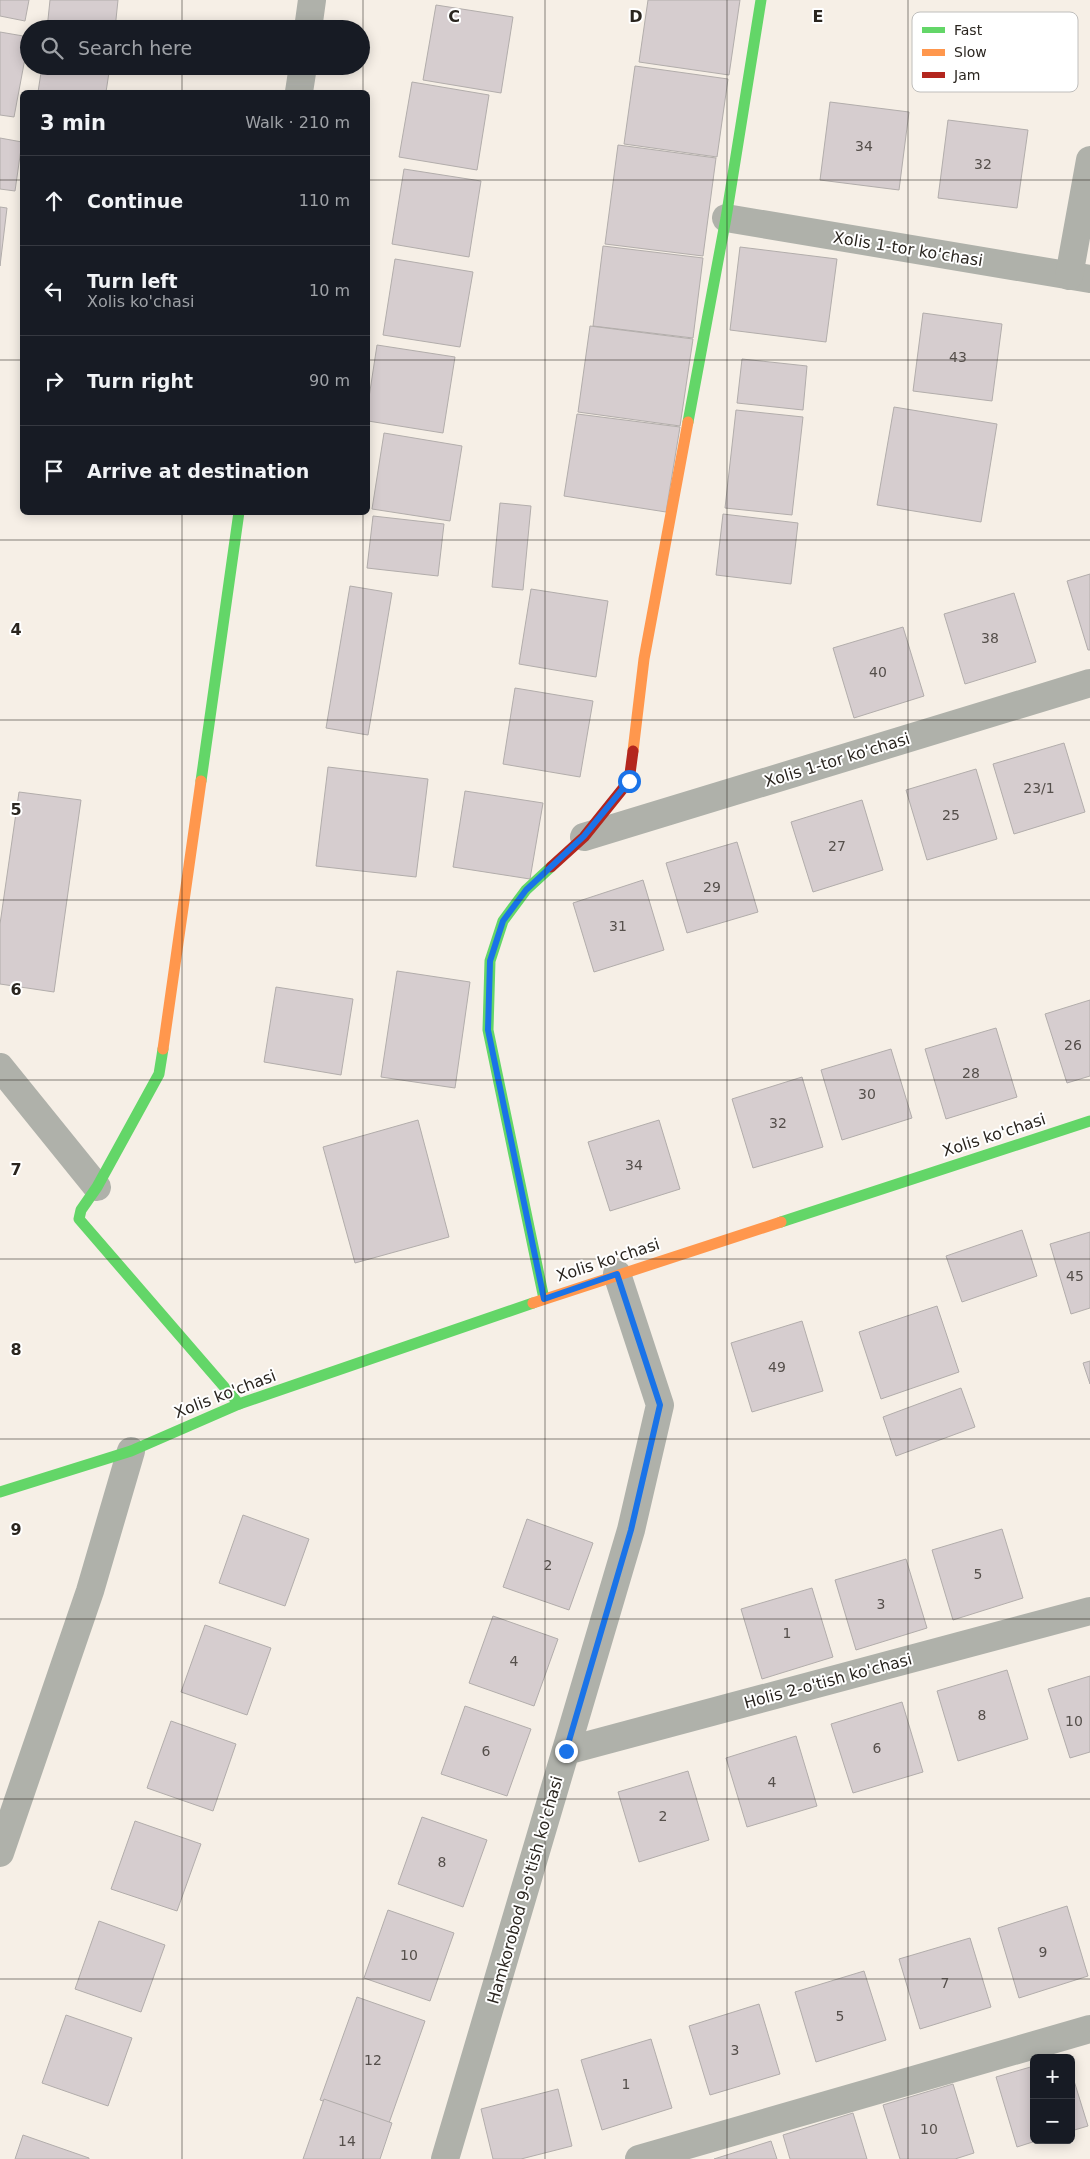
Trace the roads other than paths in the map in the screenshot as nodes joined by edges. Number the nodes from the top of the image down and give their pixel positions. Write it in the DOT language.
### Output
graph roads {
  1 [pos="312,0"];
  2 [pos="761,0"];
  3 [pos="309,20"];
  4 [pos="302,75"];
  5 [pos="299,90"];
  6 [pos="1090,160"];
  7 [pos="726,218"];
  8 [pos="1079,277"];
  9 [pos="239,515"];
  10 [pos="1090,683"];
  11 [pos="584,836"];
  12 [pos="0,1067"];
  13 [pos="1090,1120"];
  14 [pos="97,1187"];
  15 [pos="617,1274"];
  16 [pos="544,1299"];
  17 [pos="239,1404"];
  18 [pos="130,1451"];
  19 [pos="0,1492"];
  20 [pos="1090,1610"];
  21 [pos="566,1751"];
  22 [pos="0,1854"];
  23 [pos="1090,2029"];
  24 [pos="445,2159"];
  25 [pos="638,2159"];
  1 -- 3 [label="street"];
  2 -- 7 [label="street"];
  4 -- 5 [label="street"];
  6 -- 8 [label="street"];
  7 -- 8 [label="street, Xolis 1-tor ko'chasi"];
  7 -- 11 [label="street"];
  9 -- 14 [label="street"];
  10 -- 11 [label="street, Xolis 1-tor ko'chasi"];
  11 -- 16 [label="street"];
  12 -- 14 [label="street"];
  13 -- 15 [label="street, Xolis ko'chasi"];
  14 -- 17 [label="street"];
  15 -- 16 [label="street, Xolis ko'chasi"];
  15 -- 21 [label="street, Hamkorobod 9-o'tish ko'chasi"];
  16 -- 17 [label="street, Xolis ko'chasi"];
  17 -- 18 [label="street, Xolis ko'chasi"];
  18 -- 19 [label="street, Xolis ko'chasi"];
  18 -- 22 [label="street"];
  20 -- 21 [label="street, Holis 2-o'tish ko'chasi"];
  21 -- 24 [label="street, Hamkorobod 9-o'tish ko'chasi"];
  23 -- 25 [label="street"];
}
